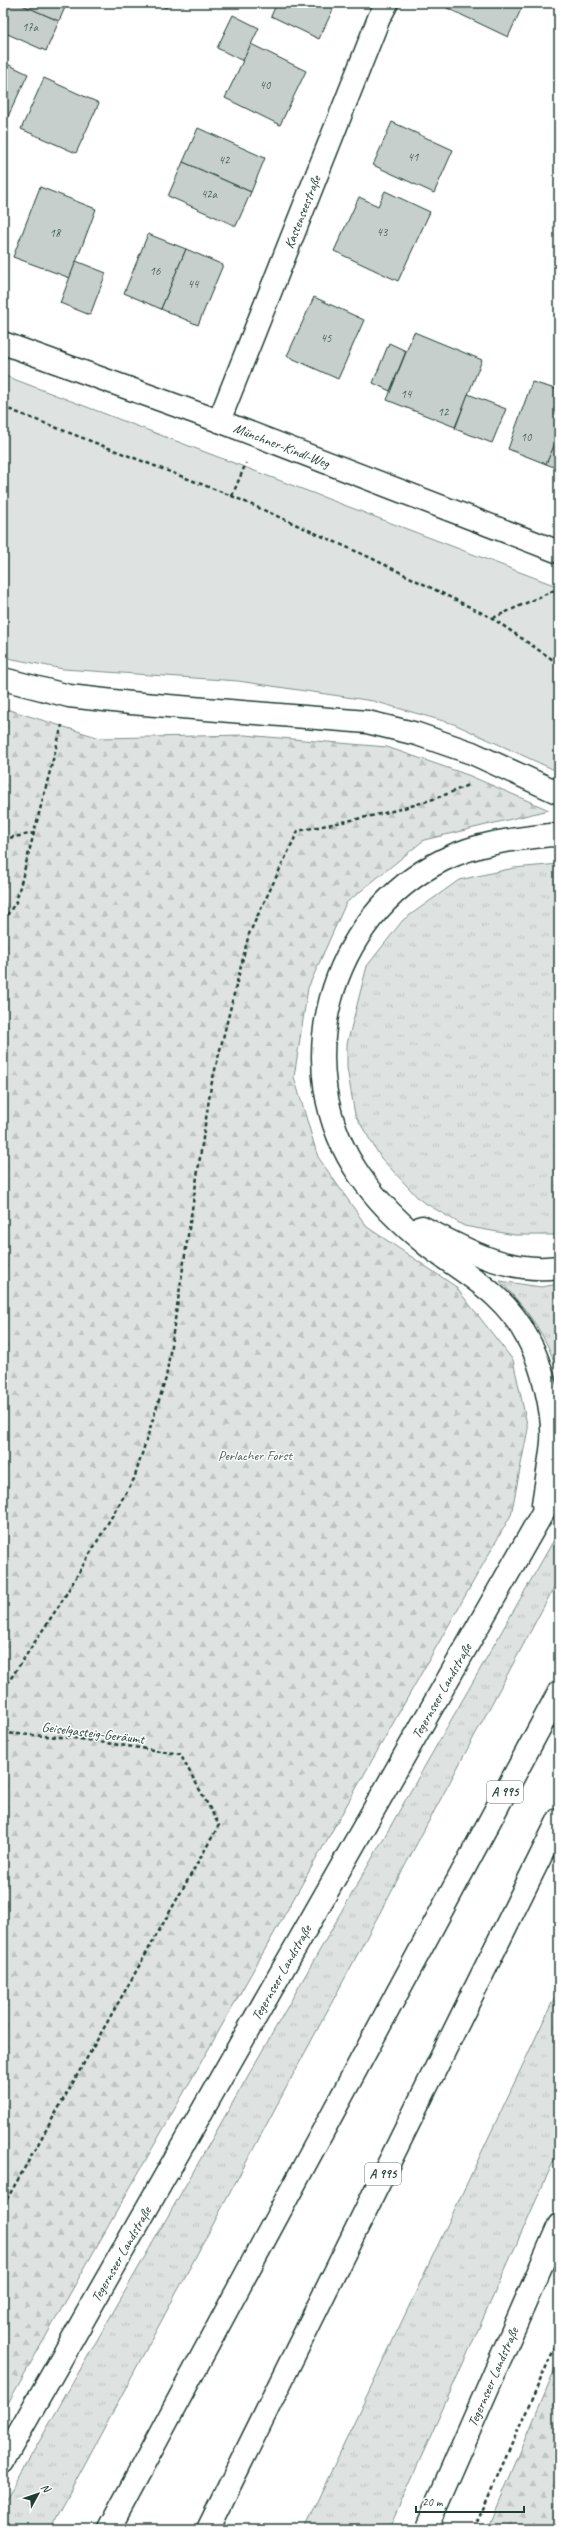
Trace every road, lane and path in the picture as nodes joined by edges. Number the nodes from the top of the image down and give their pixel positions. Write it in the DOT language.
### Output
graph roads {
  1 [pos="388,3"];
  2 [pos="3,343"];
  3 [pos="3,407"];
  4 [pos="219,421"];
  5 [pos="559,552"];
  6 [pos="559,588"];
  7 [pos="492,618"];
  8 [pos="559,664"];
  9 [pos="3,679"];
  10 [pos="69,696"];
  11 [pos="506,768"];
  12 [pos="559,793"];
  13 [pos="34,833"];
  14 [pos="559,836"];
  15 [pos="3,839"];
  16 [pos="3,921"];
  17 [pos="389,1211"];
  18 [pos="559,1267"];
  19 [pos="559,1484"];
  20 [pos="542,1514"];
  21 [pos="3,1690"];
  22 [pos="559,1692"];
  23 [pos="3,1733"];
  24 [pos="559,1819"];
  25 [pos="3,2206"];
  26 [pos="559,2225"];
  27 [pos="559,2338"];
  28 [pos="3,2461"];
  29 [pos="109,2529"];
  30 [pos="208,2529"];
  31 [pos="426,2529"];
  32 [pos="474,2529"];
  1 -- 4 [label="main road, Kastenseestraße"];
  2 -- 4 [label="main road, Münchner-Kindl-Weg"];
  3 -- 7 [label="path"];
  4 -- 5 [label="main road, Münchner-Kindl-Weg"];
  6 -- 7 [label="path"];
  7 -- 8 [label="path"];
  9 -- 10 [label="main road"];
  10 -- 11 [label="main road"];
  10 -- 13 [label="path"];
  11 -- 12 [label="main road"];
  11 -- 21 [label="path"];
  13 -- 15 [label="path"];
  13 -- 16 [label="path"];
  14 -- 17 [label="main road"];
  17 -- 18 [label="main road"];
  17 -- 20 [label="main road"];
  19 -- 20 [label="main road, Tegernseer Landstraße"];
  20 -- 28 [label="main road, Tegernseer Landstraße"];
  22 -- 29 [label="main road, A 995"];
  23 -- 25 [label="path, Geiselgasteig-Geräumt"];
  24 -- 30 [label="main road, A 995"];
  26 -- 31 [label="main road, Tegernseer Landstraße"];
  27 -- 32 [label="path"];
}
